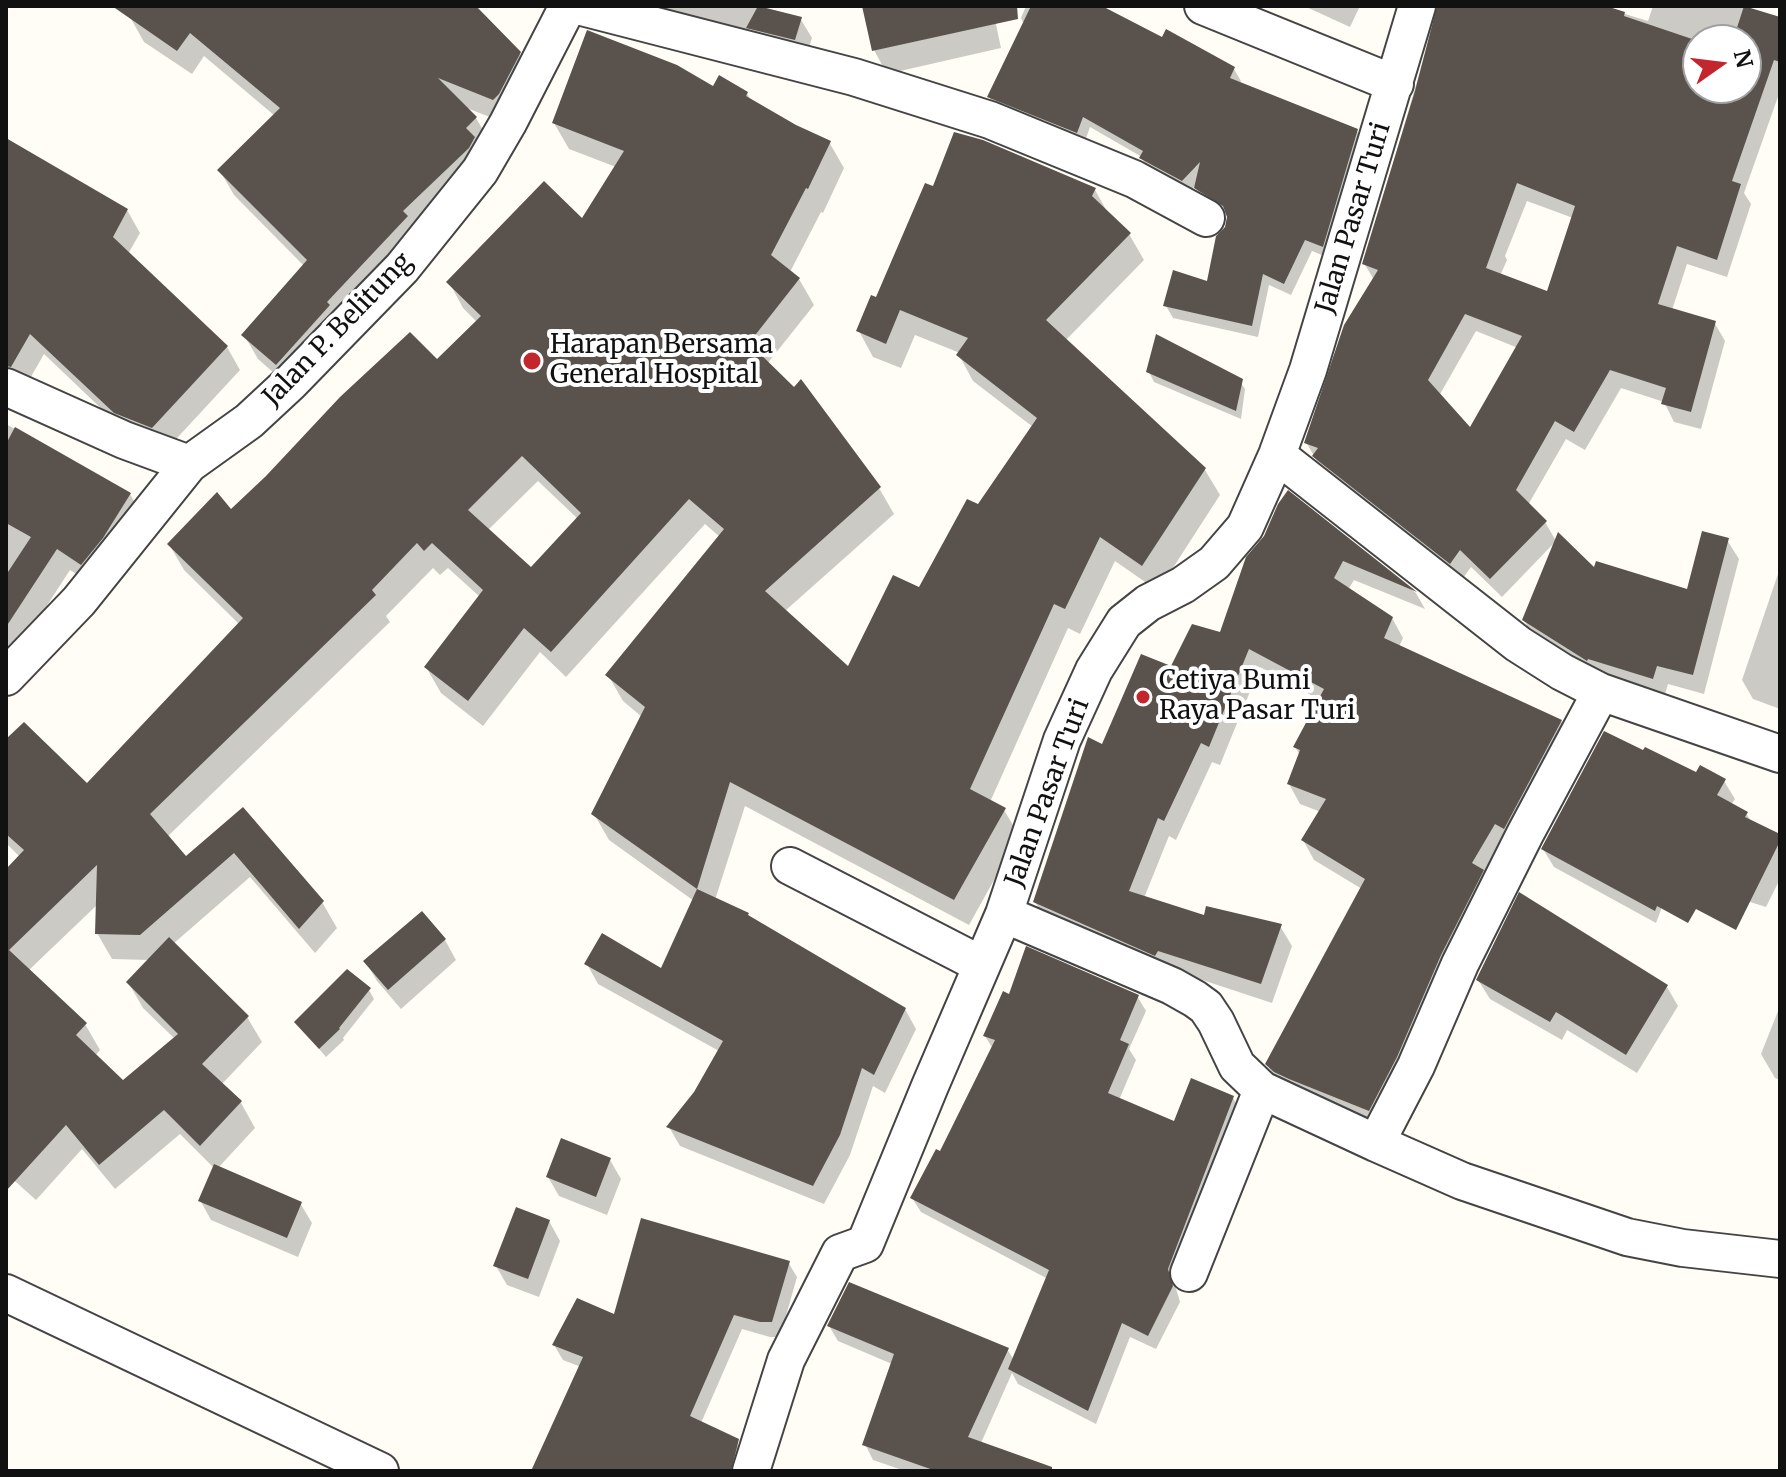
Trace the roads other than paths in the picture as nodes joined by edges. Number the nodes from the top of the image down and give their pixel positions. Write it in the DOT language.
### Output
graph roads {
  1 [pos="568,6"];
  2 [pos="578,6"];
  3 [pos="1203,6"];
  4 [pos="1417,6"];
  5 [pos="1395,84"];
  6 [pos="1206,218"];
  7 [pos="6,387"];
  8 [pos="1277,455"];
  9 [pos="189,464"];
  10 [pos="6,677"];
  11 [pos="1601,692"];
  12 [pos="1780,754"];
  13 [pos="790,866"];
  14 [pos="1004,914"];
  15 [pos="982,965"];
  16 [pos="1262,1090"];
  17 [pos="1376,1143"];
  18 [pos="1780,1259"];
  19 [pos="1189,1273"];
  20 [pos="6,1293"];
  21 [pos="380,1471"];
  22 [pos="751,1471"];
  1 -- 9 [label="street, Jalan P. Belitung"];
  2 -- 6 [label="street"];
  3 -- 5 [label="street"];
  4 -- 5 [label="street, Jalan Pasar Turi"];
  5 -- 8 [label="street, Jalan Pasar Turi"];
  7 -- 9 [label="street"];
  8 -- 11 [label="street"];
  8 -- 14 [label="street, Jalan Pasar Turi"];
  9 -- 10 [label="street, Jalan P. Belitung"];
  11 -- 12 [label="street"];
  11 -- 17 [label="street"];
  13 -- 15 [label="street"];
  14 -- 15 [label="street, Jalan Pasar Turi"];
  14 -- 16 [label="street"];
  15 -- 22 [label="street, Jalan Pasar Turi"];
  16 -- 17 [label="street"];
  16 -- 19 [label="street"];
  17 -- 18 [label="street"];
  20 -- 21 [label="street"];
}
